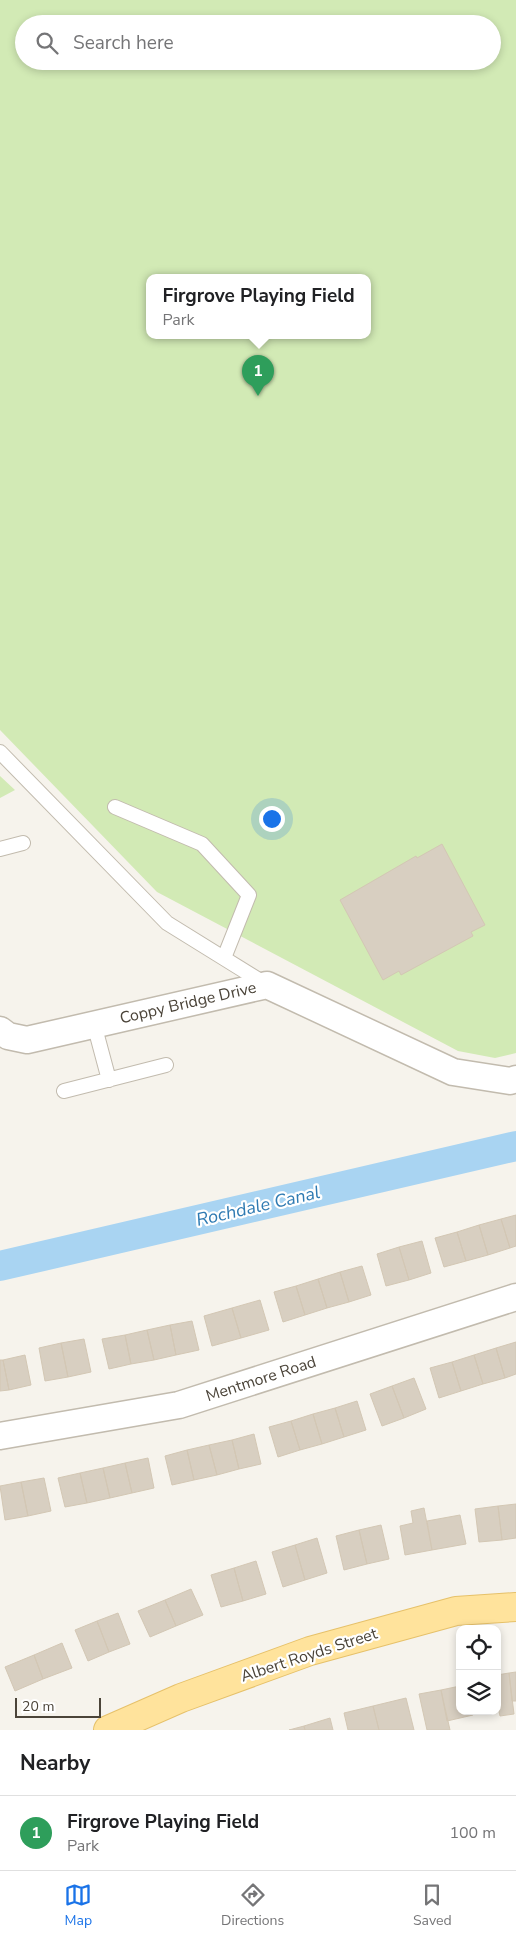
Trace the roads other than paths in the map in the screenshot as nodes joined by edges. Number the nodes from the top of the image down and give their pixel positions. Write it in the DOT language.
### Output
graph roads {
  1 [pos="0,752"];
  2 [pos="115,807"];
  3 [pos="23,843"];
  4 [pos="0,849"];
  5 [pos="224,958"];
  6 [pos="267,985"];
  7 [pos="94,1024"];
  8 [pos="0,1030"];
  9 [pos="166,1065"];
  10 [pos="109,1080"];
  11 [pos="513,1080"];
  12 [pos="64,1091"];
  13 [pos="516,1297"];
  14 [pos="0,1436"];
  15 [pos="516,1607"];
  16 [pos="108,1730"];
  1 -- 5 [label="lane"];
  2 -- 5 [label="lane"];
  3 -- 4 [label="lane"];
  5 -- 6 [label="lane"];
  6 -- 7 [label="street, Coppy Bridge Drive"];
  6 -- 11 [label="street, Coppy Bridge Drive"];
  7 -- 8 [label="street, Coppy Bridge Drive"];
  7 -- 10 [label="lane"];
  9 -- 10 [label="lane"];
  10 -- 12 [label="lane"];
  13 -- 14 [label="street, Mentmore Road"];
  15 -- 16 [label="main road, Albert Royds Street"];
}
